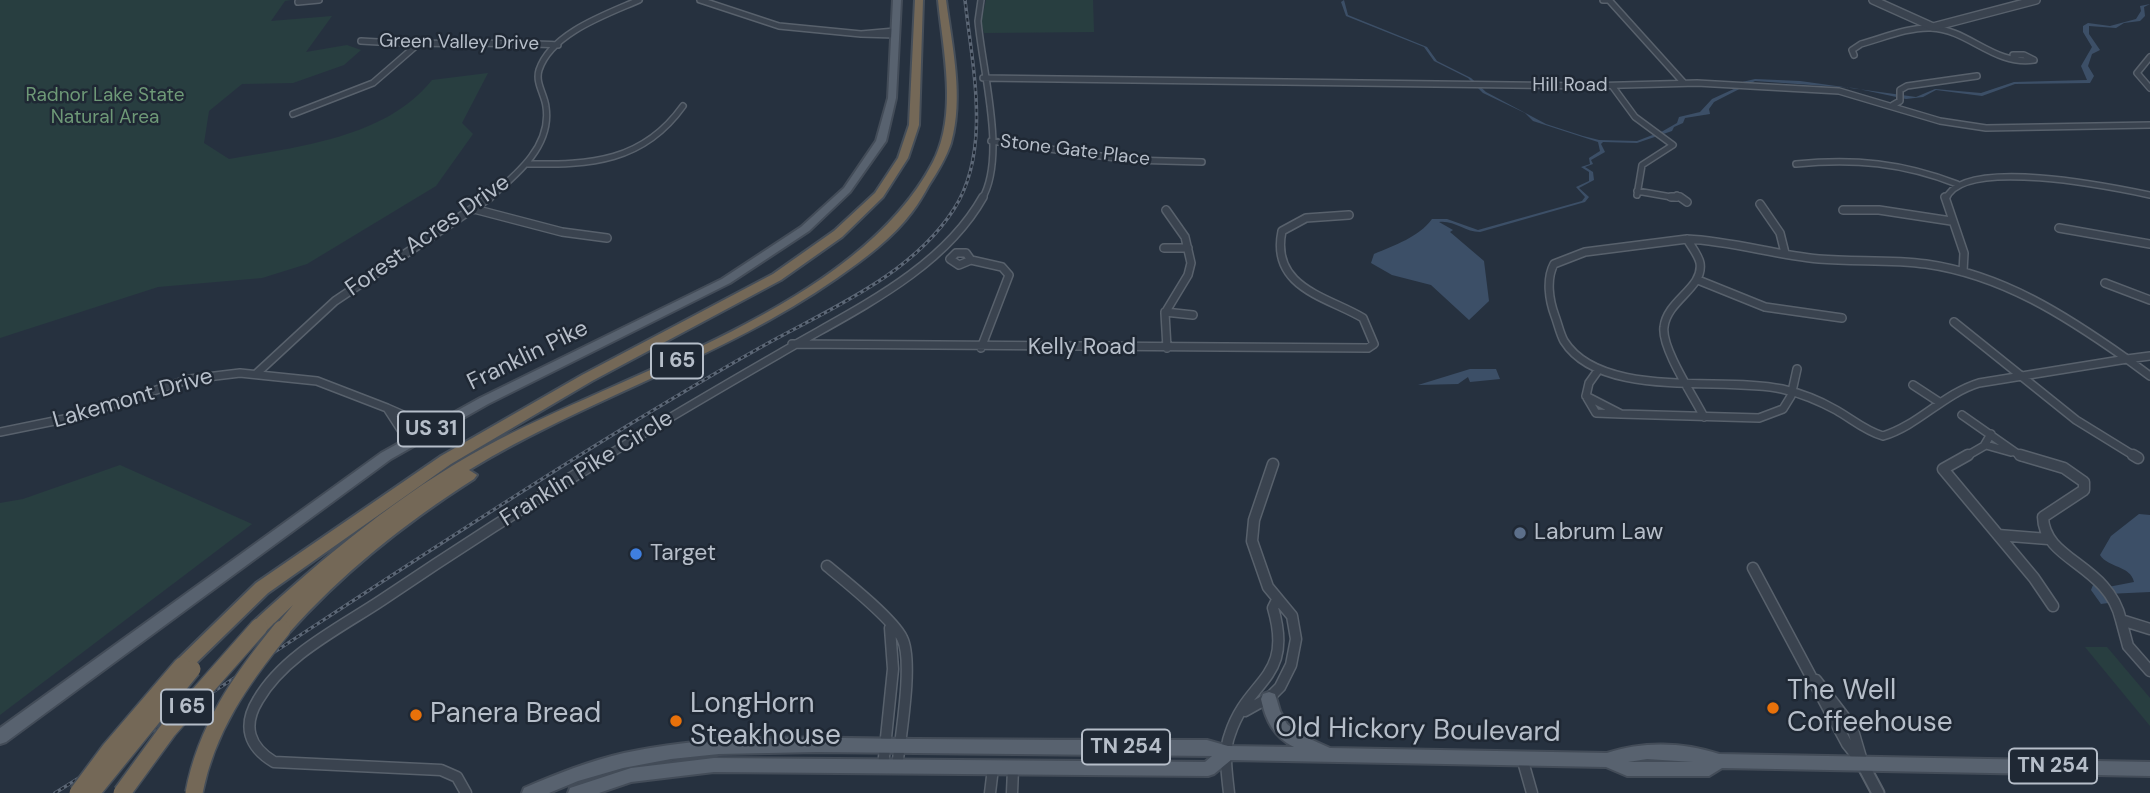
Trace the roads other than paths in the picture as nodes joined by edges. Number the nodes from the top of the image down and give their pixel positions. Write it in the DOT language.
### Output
graph roads {
  1 [pos="319,0"];
  2 [pos="639,0"];
  3 [pos="700,0"];
  4 [pos="897,0"];
  5 [pos="919,0"];
  6 [pos="942,0"];
  7 [pos="981,0"];
  8 [pos="1603,0"];
  9 [pos="1609,0"];
  10 [pos="1873,0"];
  11 [pos="2036,0"];
  12 [pos="298,2"];
  13 [pos="1933,27"];
  14 [pos="895,33"];
  15 [pos="361,41"];
  16 [pos="418,44"];
  17 [pos="558,45"];
  18 [pos="1854,55"];
  19 [pos="2150,57"];
  20 [pos="2016,59"];
  21 [pos="2141,66"];
  22 [pos="2150,69"];
  23 [pos="1977,76"];
  24 [pos="983,78"];
  25 [pos="1683,82"];
  26 [pos="1613,86"];
  27 [pos="2150,88"];
  28 [pos="1893,105"];
  29 [pos="683,106"];
  30 [pos="293,114"];
  31 [pos="2150,125"];
  32 [pos="990,141"];
  33 [pos="1202,162"];
  34 [pos="526,164"];
  35 [pos="1796,164"];
  36 [pos="1957,184"];
  37 [pos="2150,195"];
  38 [pos="1687,202"];
  39 [pos="1759,204"];
  40 [pos="474,209"];
  41 [pos="1166,210"];
  42 [pos="1843,210"];
  43 [pos="1349,215"];
  44 [pos="1951,221"];
  45 [pos="2059,228"];
  46 [pos="607,238"];
  47 [pos="1687,239"];
  48 [pos="2150,244"];
  49 [pos="1164,248"];
  50 [pos="1188,248"];
  51 [pos="1786,253"];
  52 [pos="971,260"];
  53 [pos="1964,272"];
  54 [pos="1698,281"];
  55 [pos="2105,283"];
  56 [pos="2150,300"];
  57 [pos="1166,312"];
  58 [pos="1193,315"];
  59 [pos="1842,318"];
  60 [pos="1954,322"];
  61 [pos="792,345"];
  62 [pos="981,348"];
  63 [pos="1167,348"];
  64 [pos="2150,356"];
  65 [pos="2127,359"];
  66 [pos="1599,369"];
  67 [pos="1797,369"];
  68 [pos="256,374"];
  69 [pos="2019,375"];
  70 [pos="2150,376"];
  71 [pos="643,377"];
  72 [pos="1684,380"];
  73 [pos="1913,386"];
  74 [pos="1791,392"];
  75 [pos="1939,402"];
  76 [pos="387,408"];
  77 [pos="1962,415"];
  78 [pos="1704,417"];
  79 [pos="0,432"];
  80 [pos="425,433"];
  81 [pos="1991,434"];
  82 [pos="409,442"];
  83 [pos="1986,445"];
  84 [pos="2020,456"];
  85 [pos="2138,458"];
  86 [pos="1273,464"];
  87 [pos="1998,535"];
  88 [pos="2048,539"];
  89 [pos="827,566"];
  90 [pos="1753,568"];
  91 [pos="1277,600"];
  92 [pos="2053,606"];
  93 [pos="2121,620"];
  94 [pos="2150,629"];
  95 [pos="187,668"];
  96 [pos="2150,671"];
  97 [pos="1269,699"];
  98 [pos="1245,711"];
  99 [pos="0,737"];
  100 [pos="891,746"];
  101 [pos="1228,753"];
  102 [pos="1328,755"];
  103 [pos="1522,758"];
  104 [pos="1862,763"];
  105 [pos="890,767"];
  106 [pos="993,768"];
  107 [pos="1013,768"];
  108 [pos="2150,769"];
  109 [pos="78,793"];
  110 [pos="91,793"];
  111 [pos="122,793"];
  112 [pos="194,793"];
  113 [pos="466,793"];
  114 [pos="530,793"];
  115 [pos="576,793"];
  116 [pos="990,793"];
  117 [pos="1012,793"];
  118 [pos="1229,793"];
  119 [pos="1532,793"];
  120 [pos="1878,793"];
  1 -- 12 [label="street"];
  2 -- 17 [label="street, Forest Acres Drive"];
  3 -- 14 [label="street"];
  4 -- 14 [label="main road, Franklin Pike / US 31"];
  5 -- 95 [label="highway, I 65"];
  6 -- 71 [label="highway, I 65"];
  7 -- 24 [label="street, Franklin Pike Circle"];
  8 -- 9 [label="street"];
  9 -- 25 [label="street"];
  10 -- 13 [label="street"];
  11 -- 13 [label="street"];
  13 -- 18 [label="street"];
  13 -- 20 [label="street"];
  14 -- 80 [label="main road, Franklin Pike / US 31"];
  15 -- 16 [label="street, Green Valley Drive"];
  16 -- 17 [label="street, Green Valley Drive"];
  16 -- 30 [label="street"];
  17 -- 34 [label="street, Forest Acres Drive"];
  19 -- 21 [label="street"];
  21 -- 22 [label="street"];
  21 -- 27 [label="street"];
  23 -- 28 [label="street"];
  24 -- 26 [label="street, Hill Road"];
  24 -- 32 [label="street, Franklin Pike Circle"];
  25 -- 26 [label="street, Hill Road"];
  25 -- 28 [label="street, Hill Road"];
  26 -- 38 [label="street"];
  28 -- 31 [label="street, Hill Road"];
  29 -- 34 [label="street"];
  32 -- 33 [label="street, Stone Gate Place"];
  32 -- 61 [label="street, Franklin Pike Circle"];
  34 -- 40 [label="street, Forest Acres Drive"];
  35 -- 36 [label="street"];
  36 -- 37 [label="street"];
  36 -- 44 [label="street"];
  39 -- 51 [label="street"];
  40 -- 46 [label="street"];
  40 -- 68 [label="street, Forest Acres Drive"];
  41 -- 50 [label="street"];
  42 -- 44 [label="street"];
  43 -- 63 [label="street, Kelly Road"];
  44 -- 53 [label="street"];
  45 -- 48 [label="street"];
  47 -- 51 [label="street"];
  47 -- 54 [label="street"];
  47 -- 66 [label="street"];
  49 -- 50 [label="street"];
  50 -- 57 [label="street"];
  51 -- 53 [label="street"];
  52 -- 62 [label="street"];
  53 -- 65 [label="street"];
  54 -- 59 [label="street"];
  54 -- 72 [label="street"];
  55 -- 56 [label="street"];
  57 -- 58 [label="street"];
  57 -- 63 [label="street"];
  60 -- 69 [label="street"];
  61 -- 62 [label="street, Kelly Road"];
  61 -- 113 [label="street, Franklin Pike Circle"];
  62 -- 63 [label="street, Kelly Road"];
  64 -- 65 [label="street"];
  65 -- 69 [label="street"];
  65 -- 70 [label="street"];
  66 -- 72 [label="street"];
  66 -- 78 [label="street"];
  67 -- 74 [label="street"];
  68 -- 76 [label="street, Lakemont Drive"];
  68 -- 79 [label="street, Lakemont Drive"];
  69 -- 75 [label="street"];
  69 -- 85 [label="street"];
  71 -- 111 [label="highway, I 65, bridge"];
  71 -- 112 [label="highway, bridge"];
  72 -- 74 [label="street"];
  72 -- 78 [label="street"];
  73 -- 75 [label="street"];
  74 -- 75 [label="street"];
  74 -- 78 [label="street"];
  76 -- 80 [label="street, Lakemont Drive"];
  76 -- 82 [label="street"];
  77 -- 81 [label="street"];
  80 -- 82 [label="main road, Franklin Pike / US 31"];
  81 -- 83 [label="street"];
  81 -- 84 [label="street"];
  82 -- 99 [label="main road, Franklin Pike / US 31"];
  83 -- 84 [label="street"];
  83 -- 87 [label="street"];
  84 -- 88 [label="street"];
  86 -- 91 [label="street"];
  87 -- 88 [label="street"];
  87 -- 92 [label="street"];
  88 -- 93 [label="street"];
  89 -- 100 [label="street"];
  90 -- 104 [label="street"];
  91 -- 97 [label="street"];
  91 -- 98 [label="street"];
  93 -- 94 [label="street"];
  93 -- 96 [label="street"];
  95 -- 109 [label="highway, bridge"];
  95 -- 110 [label="highway, I 65, bridge"];
  97 -- 98 [label="street"];
  97 -- 102 [label="main road"];
  98 -- 101 [label="street"];
  100 -- 101 [label="main road, Old Hickory Boulevard / TN 254"];
  100 -- 105 [label="street"];
  100 -- 114 [label="main road, Old Hickory Boulevard / TN 254"];
  101 -- 102 [label="main road, Old Hickory Boulevard / TN 254"];
  101 -- 107 [label="main road, Old Hickory Boulevard / TN 254"];
  101 -- 118 [label="street"];
  102 -- 103 [label="main road, Old Hickory Boulevard / TN 254"];
  103 -- 104 [label="main road, Old Hickory Boulevard / TN 254"];
  103 -- 119 [label="street"];
  104 -- 108 [label="main road, Old Hickory Boulevard / TN 254"];
  104 -- 120 [label="street"];
  105 -- 106 [label="main road, Old Hickory Boulevard / TN 254"];
  105 -- 115 [label="main road, Old Hickory Boulevard / TN 254"];
  106 -- 107 [label="main road, Old Hickory Boulevard / TN 254"];
  106 -- 116 [label="street"];
  107 -- 117 [label="street"];
}
